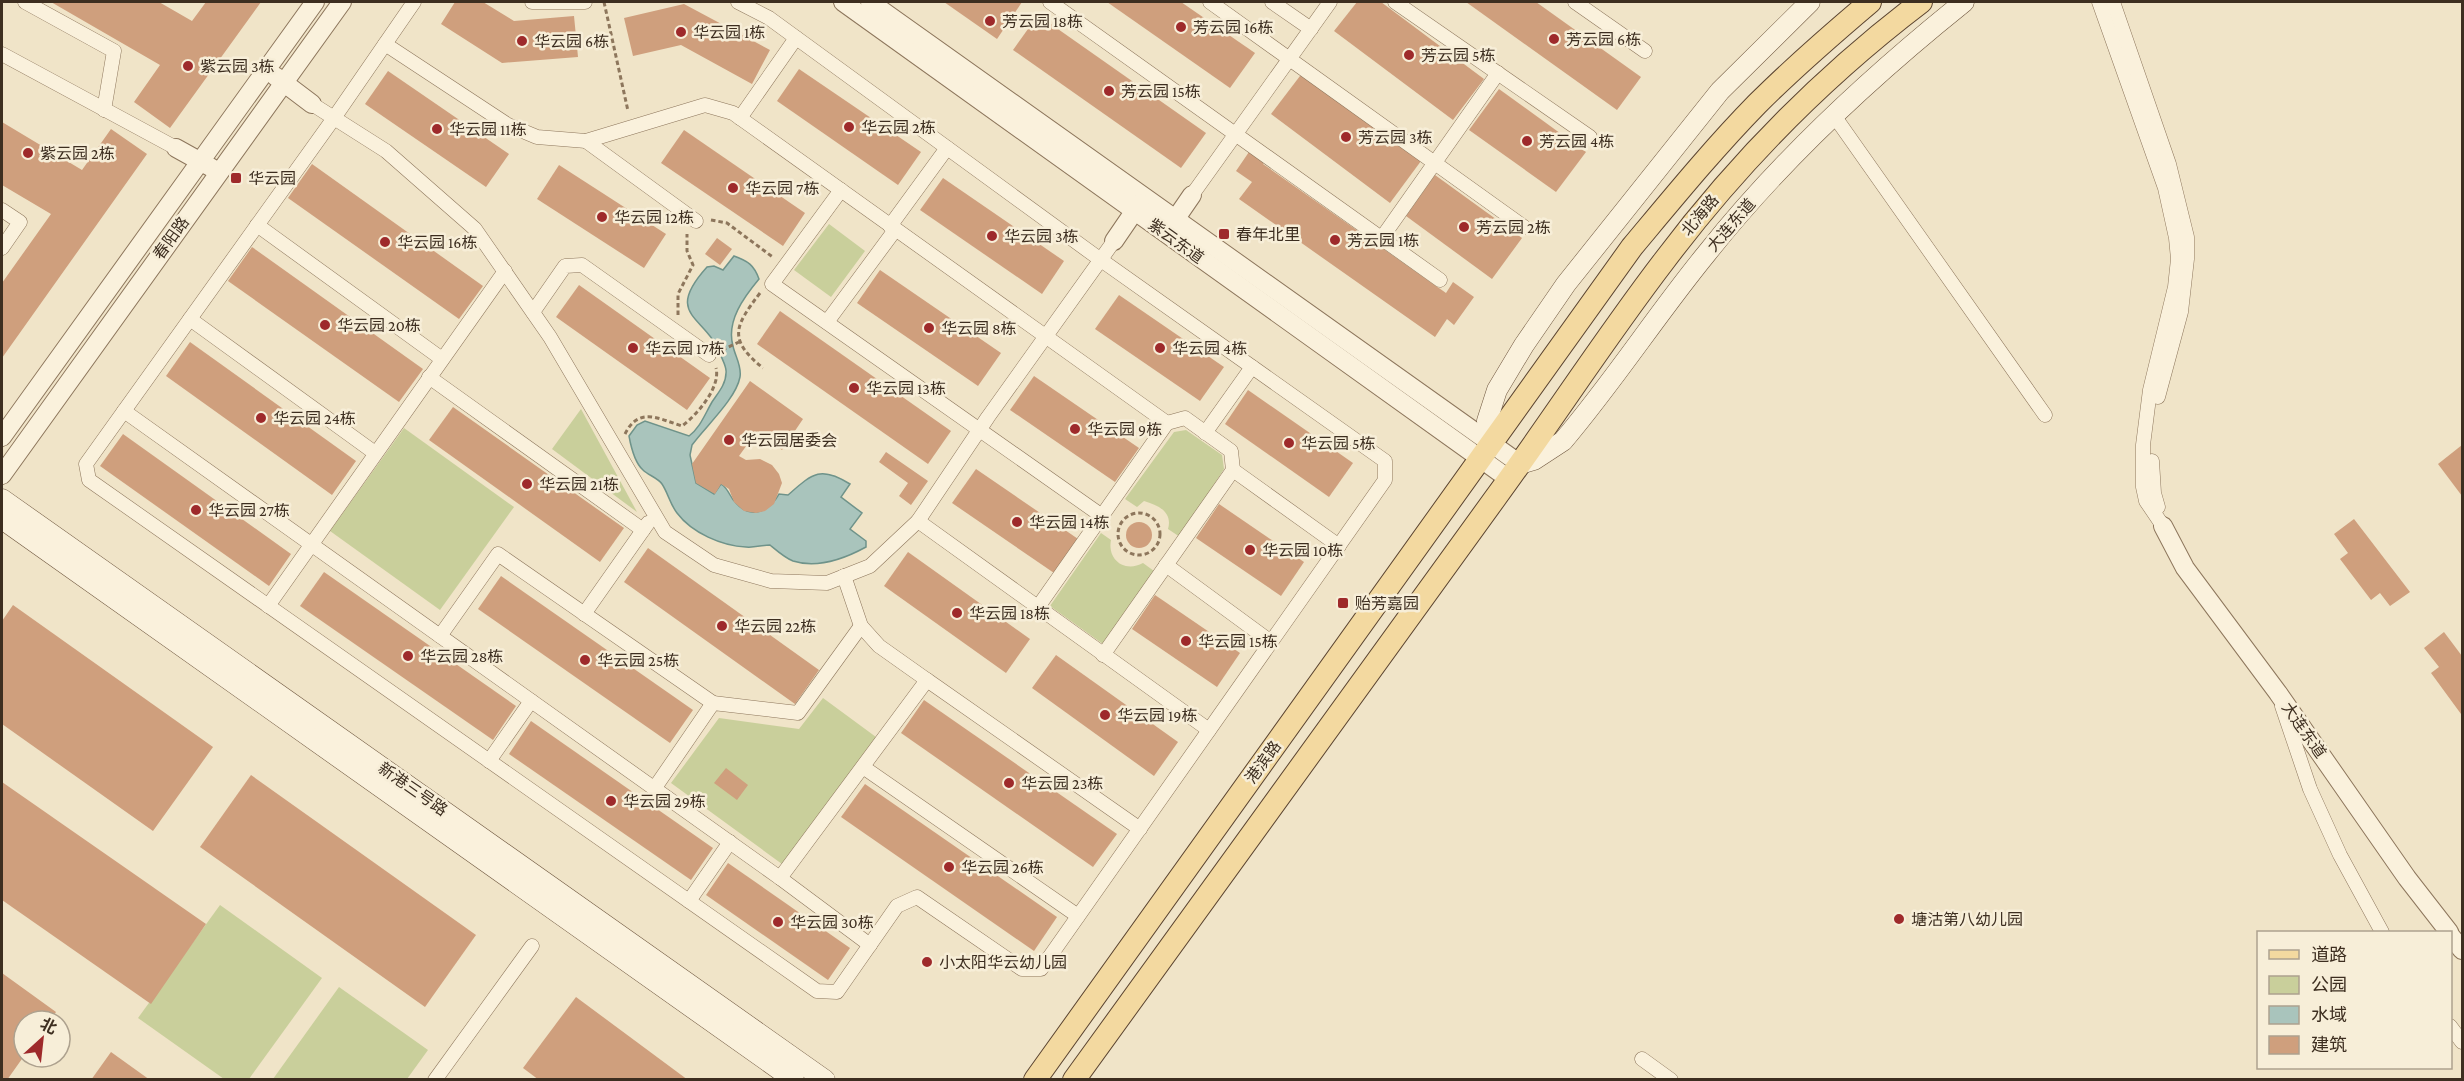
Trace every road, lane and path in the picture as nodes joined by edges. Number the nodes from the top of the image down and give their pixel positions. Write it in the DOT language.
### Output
graph roads {
  1 [pos="26,2"];
  2 [pos="315,2"];
  3 [pos="342,2"];
  4 [pos="414,2"];
  5 [pos="532,2"];
  6 [pos="585,2"];
  7 [pos="604,2"];
  8 [pos="738,2"];
  9 [pos="843,2"];
  10 [pos="870,2"];
  11 [pos="1050,2"];
  12 [pos="1210,2"];
  13 [pos="1272,2"];
  14 [pos="1330,2"];
  15 [pos="1395,2"];
  16 [pos="1575,2"];
  17 [pos="1810,2"];
  18 [pos="1870,2"];
  19 [pos="1921,2"];
  20 [pos="1964,2"];
  21 [pos="2099,2"];
  22 [pos="2113,2"];
  23 [pos="1311,29"];
  24 [pos="796,38"];
  25 [pos="385,44"];
  26 [pos="1645,51"];
  27 [pos="2,54"];
  28 [pos="1290,58"];
  29 [pos="267,70"];
  30 [pos="1498,73"];
  31 [pos="284,82"];
  32 [pos="312,104"];
  33 [pos="104,110"];
  34 [pos="1835,117"];
  35 [pos="334,118"];
  36 [pos="740,118"];
  37 [pos="631,127"];
  38 [pos="1235,135"];
  39 [pos="1590,137"];
  40 [pos="586,141"];
  41 [pos="176,148"];
  42 [pos="947,148"];
  43 [pos="202,161"];
  44 [pos="1435,163"];
  45 [pos="218,172"];
  46 [pos="841,190"];
  47 [pos="1192,195"];
  48 [pos="1140,204"];
  49 [pos="2,210"];
  50 [pos="696,221"];
  51 [pos="257,225"];
  52 [pos="1170,226"];
  53 [pos="1524,227"];
  54 [pos="893,228"];
  55 [pos="1381,238"];
  56 [pos="1114,241"];
  57 [pos="2,248"];
  58 [pos="1101,260"];
  59 [pos="785,267"];
  60 [pos="504,271"];
  61 [pos="1440,280"];
  62 [pos="772,284"];
  63 [pos="533,312"];
  64 [pos="190,319"];
  65 [pos="680,320"];
  66 [pos="827,322"];
  67 [pos="1045,338"];
  68 [pos="709,355"];
  69 [pos="442,358"];
  70 [pos="1252,367"];
  71 [pos="763,368"];
  72 [pos="429,377"];
  73 [pos="124,411"];
  74 [pos="2045,415"];
  75 [pos="1167,423"];
  76 [pos="980,430"];
  77 [pos="1205,433"];
  78 [pos="2,437"];
  79 [pos="624,438"];
  80 [pos="1485,452"];
  81 [pos="375,453"];
  82 [pos="1233,470"];
  83 [pos="1515,472"];
  84 [pos="2,475"];
  85 [pos="2,499"];
  86 [pos="1139,513"];
  87 [pos="654,514"];
  88 [pos="1102,516"];
  89 [pos="2,519"];
  90 [pos="918,521"];
  91 [pos="2163,526"];
  92 [pos="643,530"];
  93 [pos="310,544"];
  94 [pos="1339,546"];
  95 [pos="1166,565"];
  96 [pos="844,576"];
  97 [pos="268,606"];
  98 [pos="1038,608"];
  99 [pos="584,614"];
  100 [pos="861,626"];
  101 [pos="440,636"];
  102 [pos="1271,642"];
  103 [pos="1103,655"];
  104 [pos="927,680"];
  105 [pos="2278,693"];
  106 [pos="531,701"];
  107 [pos="712,703"];
  108 [pos="1209,730"];
  109 [pos="489,760"];
  110 [pos="863,767"];
  111 [pos="654,789"];
  112 [pos="1140,829"];
  113 [pos="730,842"];
  114 [pos="780,878"];
  115 [pos="689,901"];
  116 [pos="1078,916"];
  117 [pos="2381,931"];
  118 [pos="2448,931"];
  119 [pos="2452,936"];
  120 [pos="870,945"];
  121 [pos="532,946"];
  122 [pos="2463,950"];
  123 [pos="2452,1027"];
  124 [pos="2463,1042"];
  125 [pos="435,1080"];
  126 [pos="794,1080"];
  127 [pos="825,1080"];
  128 [pos="1035,1080"];
  129 [pos="1074,1080"];
  130 [pos="1658,1080"];
  131 [pos="1671,1080"];
  1 -- 33 [label="street"];
  2 -- 29 [label="street, 春阳路"];
  3 -- 31 [label="street, 春阳路"];
  4 -- 25 [label="street"];
  5 -- 6 [label="street"];
  7 -- 37 [label="path"];
  8 -- 24 [label="street"];
  9 -- 48 [label="street, 紫云东道"];
  10 -- 48 [label="street, 紫云东道"];
  11 -- 38 [label="street"];
  12 -- 28 [label="street"];
  13 -- 23 [label="street"];
  14 -- 23 [label="street"];
  15 -- 30 [label="street"];
  16 -- 26 [label="street"];
  17 -- 80 [label="main road"];
  18 -- 80 [label="main road, 北海路"];
  19 -- 83 [label="main road, 北海路"];
  20 -- 34 [label="main road, 大连东道"];
  21 -- 91 [label="street"];
  22 -- 91 [label="street"];
  23 -- 28 [label="street"];
  24 -- 36 [label="street"];
  24 -- 42 [label="street"];
  25 -- 35 [label="street"];
  25 -- 40 [label="street"];
  27 -- 33 [label="street"];
  28 -- 38 [label="street"];
  28 -- 44 [label="street"];
  29 -- 31 [label="street"];
  29 -- 43 [label="street, 春阳路"];
  30 -- 39 [label="street"];
  30 -- 44 [label="street"];
  31 -- 32 [label="street"];
  31 -- 45 [label="street, 春阳路"];
  32 -- 35 [label="street"];
  33 -- 41 [label="street"];
  34 -- 74 [label="street"];
  34 -- 83 [label="main road, 大连东道"];
  35 -- 51 [label="street"];
  35 -- 60 [label="street"];
  36 -- 37 [label="street"];
  36 -- 46 [label="street"];
  37 -- 40 [label="street"];
  38 -- 47 [label="street"];
  38 -- 55 [label="street"];
  40 -- 50 [label="street"];
  41 -- 43 [label="street"];
  42 -- 54 [label="street"];
  42 -- 58 [label="street"];
  43 -- 45 [label="street"];
  43 -- 78 [label="street, 春阳路"];
  44 -- 53 [label="street"];
  44 -- 55 [label="street"];
  45 -- 84 [label="street, 春阳路"];
  46 -- 54 [label="street"];
  46 -- 59 [label="street"];
  47 -- 52 [label="street"];
  48 -- 52 [label="street, 紫云东道"];
  48 -- 56 [label="street"];
  49 -- 57 [label="street"];
  50 -- 59 [label="path"];
  50 -- 65 [label="path"];
  51 -- 64 [label="street"];
  51 -- 69 [label="street"];
  52 -- 80 [label="street, 紫云东道"];
  54 -- 66 [label="street"];
  54 -- 67 [label="street"];
  55 -- 61 [label="street"];
  56 -- 58 [label="street"];
  58 -- 67 [label="street"];
  58 -- 70 [label="street"];
  59 -- 62 [label="street"];
  60 -- 63 [label="street"];
  60 -- 69 [label="street"];
  62 -- 66 [label="street"];
  62 -- 71 [label="path"];
  63 -- 68 [label="street"];
  63 -- 87 [label="street"];
  64 -- 73 [label="street"];
  64 -- 81 [label="street"];
  66 -- 76 [label="street"];
  67 -- 75 [label="street"];
  67 -- 76 [label="street"];
  68 -- 79 [label="path"];
  69 -- 72 [label="street"];
  70 -- 77 [label="street"];
  70 -- 94 [label="street"];
  72 -- 81 [label="street"];
  72 -- 92 [label="street"];
  73 -- 93 [label="street"];
  73 -- 97 [label="street"];
  75 -- 77 [label="street"];
  75 -- 88 [label="street"];
  76 -- 88 [label="street"];
  76 -- 90 [label="street"];
  77 -- 82 [label="street"];
  80 -- 83 [label="street, 紫云东道"];
  80 -- 128 [label="main road, 港滨路"];
  81 -- 93 [label="street"];
  82 -- 94 [label="street"];
  82 -- 95 [label="street"];
  83 -- 129 [label="main road, 港滨路"];
  85 -- 127 [label="main road, 新港三号路"];
  86 -- 86 [label="path"];
  87 -- 92 [label="street"];
  87 -- 96 [label="street"];
  88 -- 98 [label="street"];
  89 -- 126 [label="main road, 新港三号路"];
  90 -- 96 [label="street"];
  90 -- 98 [label="street"];
  91 -- 105 [label="street, 大连东道"];
  92 -- 99 [label="street"];
  93 -- 97 [label="street"];
  93 -- 101 [label="street"];
  94 -- 102 [label="street"];
  95 -- 102 [label="street"];
  95 -- 103 [label="street"];
  96 -- 100 [label="street"];
  97 -- 109 [label="street"];
  98 -- 103 [label="street"];
  99 -- 101 [label="street"];
  99 -- 107 [label="street"];
  100 -- 104 [label="street"];
  100 -- 107 [label="street"];
  101 -- 106 [label="street"];
  102 -- 108 [label="street"];
  103 -- 108 [label="street"];
  104 -- 110 [label="street"];
  104 -- 112 [label="street"];
  105 -- 117 [label="street"];
  105 -- 118 [label="street, 大连东道"];
  106 -- 109 [label="street"];
  106 -- 111 [label="street"];
  107 -- 111 [label="street"];
  108 -- 112 [label="street"];
  109 -- 115 [label="street"];
  110 -- 114 [label="street"];
  110 -- 116 [label="street"];
  111 -- 113 [label="street"];
  112 -- 116 [label="street"];
  113 -- 114 [label="street"];
  113 -- 115 [label="street"];
  114 -- 120 [label="street"];
  115 -- 120 [label="street"];
  116 -- 120 [label="street"];
  119 -- 122 [label="street, 大连东道"];
  121 -- 125 [label="street"];
  123 -- 124 [label="street"];
  130 -- 131 [label="street"];
}
